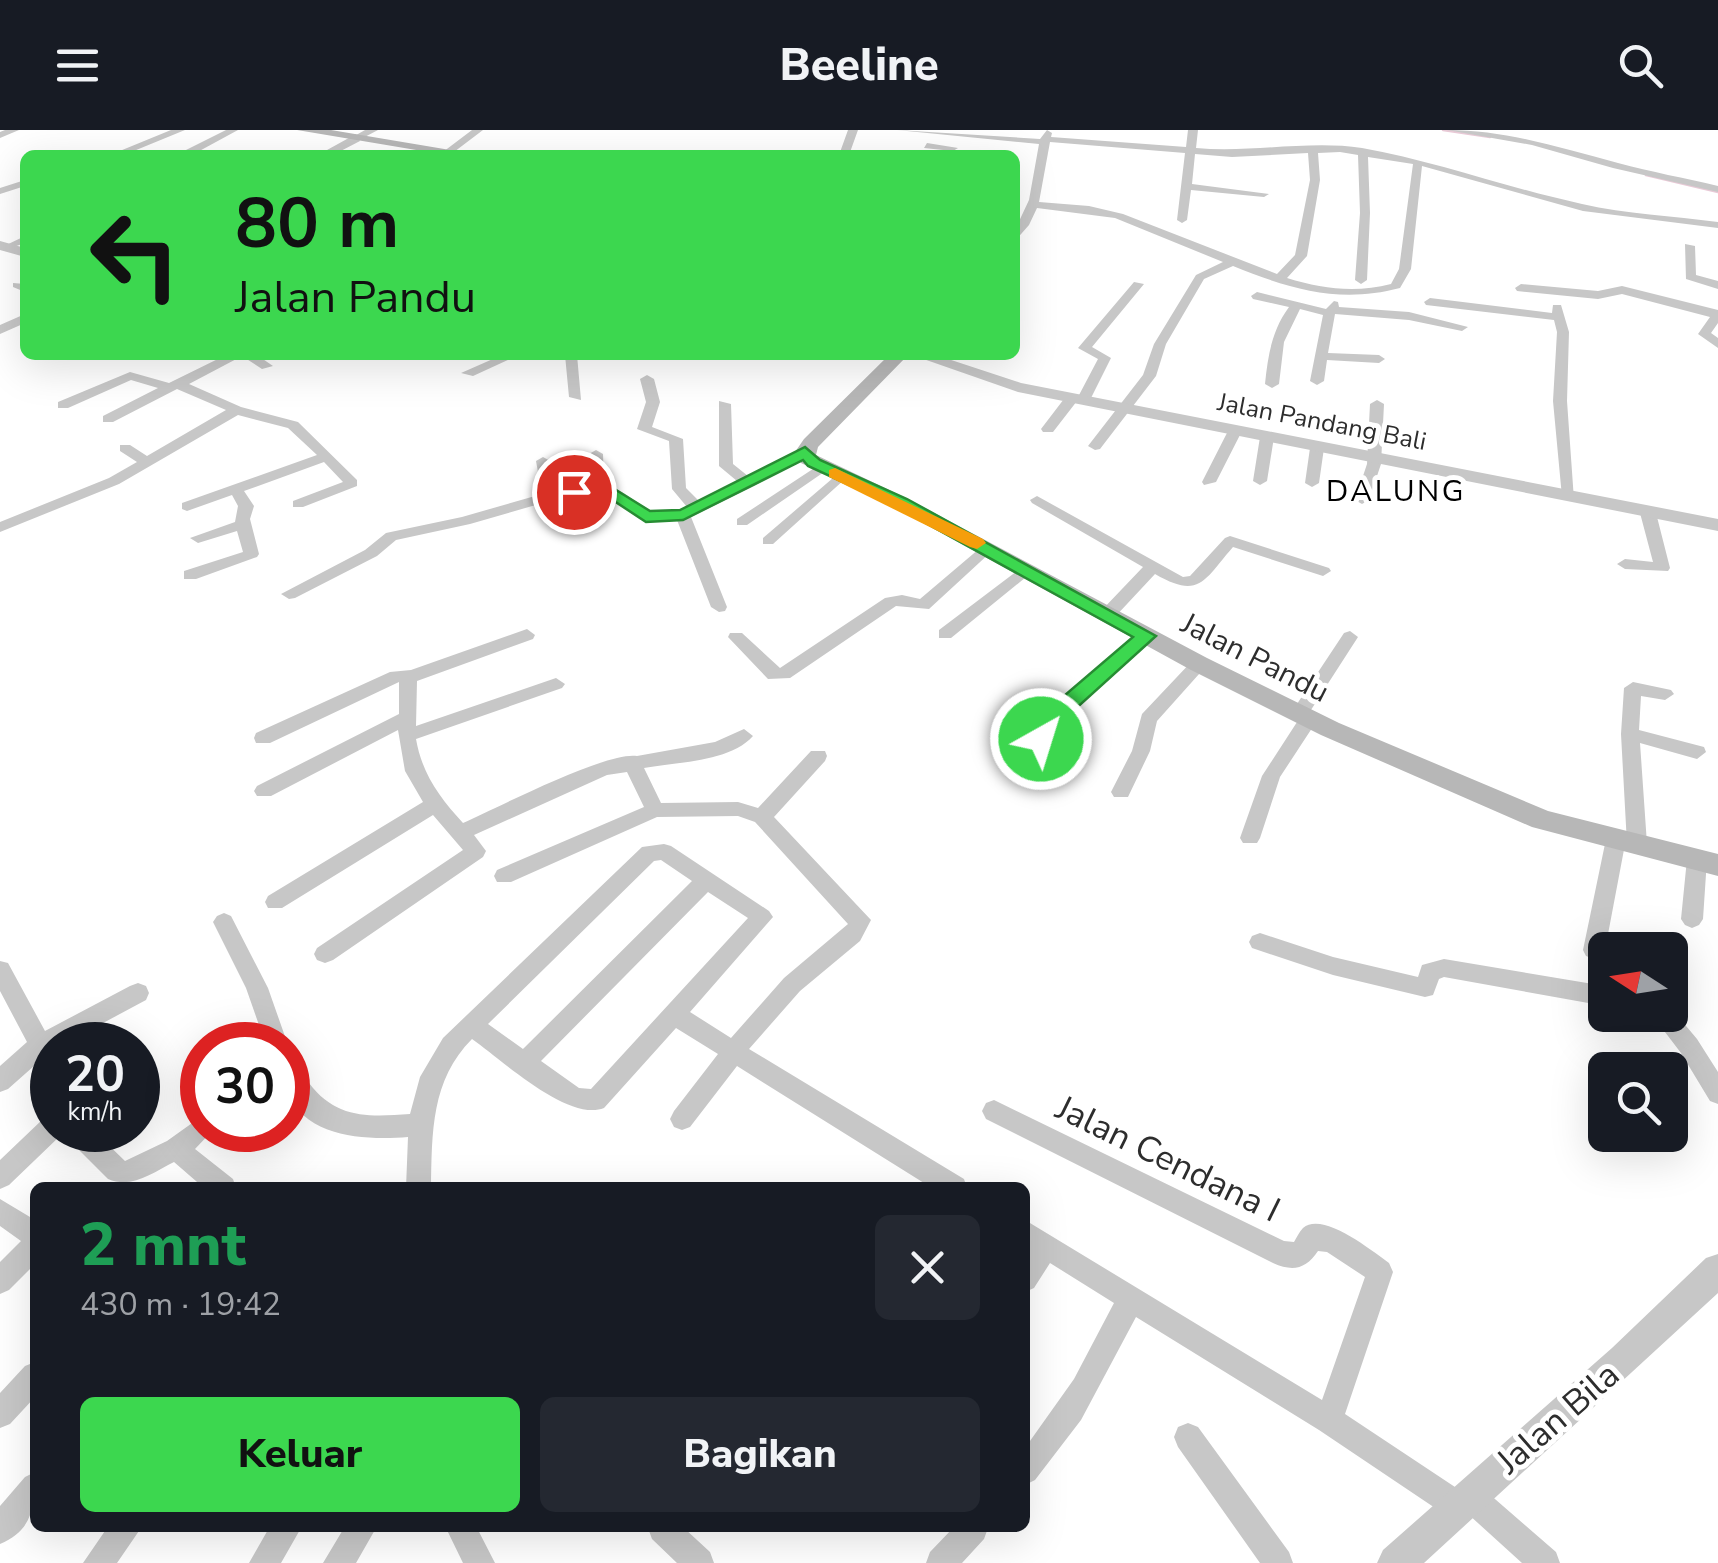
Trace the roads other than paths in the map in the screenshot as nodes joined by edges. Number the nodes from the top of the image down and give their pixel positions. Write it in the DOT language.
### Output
graph roads {
  1 [pos="180,130"];
  2 [pos="233,130"];
  3 [pos="304,130"];
  4 [pos="373,130"];
  5 [pos="478,130"];
  6 [pos="902,130"];
  7 [pos="1138,130"];
  8 [pos="1193,130"];
  9 [pos="1452,130"];
  10 [pos="946,132"];
  11 [pos="1046,137"];
  12 [pos="356,138"];
  13 [pos="927,146"];
  14 [pos="1130,146"];
  15 [pos="98,147"];
  16 [pos="1312,149"];
  17 [pos="104,150"];
  18 [pos="126,150"];
  19 [pos="194,150"];
  20 [pos="333,150"];
  21 [pos="424,150"];
  22 [pos="452,150"];
  23 [pos="949,150"];
  24 [pos="1363,151"];
  25 [pos="1191,152"];
  26 [pos="1259,154"];
  27 [pos="1418,162"];
  28 [pos="1260,167"];
  29 [pos="1187,187"];
  30 [pos="1718,189"];
  31 [pos="1264,194"];
  32 [pos="1036,204"];
  33 [pos="1182,220"];
  34 [pos="1718,225"];
  35 [pos="1020,226"];
  36 [pos="1689,246"];
  37 [pos="1234,262"];
  38 [pos="1279,279"];
  39 [pos="1361,280"];
  40 [pos="1138,284"];
  41 [pos="1718,285"];
  42 [pos="1521,288"];
  43 [pos="1346,294"];
  44 [pos="1257,296"];
  45 [pos="1430,302"];
  46 [pos="1297,305"];
  47 [pos="1330,311"];
  48 [pos="1717,314"];
  49 [pos="1462,328"];
  50 [pos="1718,344"];
  51 [pos="1320,356"];
  52 [pos="1379,359"];
  53 [pos="226,360"];
  54 [pos="257,360"];
  55 [pos="572,360"];
  56 [pos="896,360"];
  57 [pos="934,360"];
  58 [pos="510,361"];
  59 [pos="267,366"];
  60 [pos="468,373"];
  61 [pos="647,379"];
  62 [pos="1317,380"];
  63 [pos="1272,384"];
  64 [pos="174,385"];
  65 [pos="576,397"];
  66 [pos="1078,399"];
  67 [pos="724,404"];
  68 [pos="1376,404"];
  69 [pos="63,406"];
  70 [pos="1124,408"];
  71 [pos="236,410"];
  72 [pos="108,419"];
  73 [pos="1048,429"];
  74 [pos="1235,431"];
  75 [pos="1267,437"];
  76 [pos="1095,446"];
  77 [pos="125,448"];
  78 [pos="1317,448"];
  79 [pos="596,454"];
  80 [pos="322,457"];
  81 [pos="1374,458"];
  82 [pos="543,461"];
  83 [pos="148,462"];
  84 [pos="822,465"];
  85 [pos="1260,480"];
  86 [pos="1209,482"];
  87 [pos="749,483"];
  88 [pos="1312,483"];
  89 [pos="236,489"];
  90 [pos="597,489"];
  91 [pos="550,496"];
  92 [pos="1569,497"];
  93 [pos="1037,500"];
  94 [pos="1362,500"];
  95 [pos="298,504"];
  96 [pos="187,506"];
  97 [pos="690,512"];
  98 [pos="1648,513"];
  99 [pos="562,518"];
  100 [pos="742,522"];
  101 [pos="242,524"];
  102 [pos="1718,526"];
  103 [pos="0,527"];
  104 [pos="198,538"];
  105 [pos="768,541"];
  106 [pos="986,548"];
  107 [pos="1625,564"];
  108 [pos="1151,568"];
  109 [pos="1025,570"];
  110 [pos="1322,571"];
  111 [pos="190,576"];
  112 [pos="289,594"];
  113 [pos="719,607"];
  114 [pos="1107,615"];
  115 [pos="946,634"];
  116 [pos="527,635"];
  117 [pos="1146,636"];
  118 [pos="736,637"];
  119 [pos="1350,638"];
  120 [pos="1199,664"];
  121 [pos="409,677"];
  122 [pos="556,684"];
  123 [pos="1665,694"];
  124 [pos="1304,716"];
  125 [pos="408,726"];
  126 [pos="1630,734"];
  127 [pos="744,736"];
  128 [pos="263,738"];
  129 [pos="1041,739"];
  130 [pos="1697,752"];
  131 [pos="818,756"];
  132 [pos="632,762"];
  133 [pos="264,791"];
  134 [pos="1121,792"];
  135 [pos="435,804"];
  136 [pos="655,810"];
  137 [pos="762,817"];
  138 [pos="460,833"];
  139 [pos="1250,838"];
  140 [pos="1626,842"];
  141 [pos="1708,862"];
  142 [pos="504,876"];
  143 [pos="708,879"];
  144 [pos="275,902"];
  145 [pos="1692,919"];
  146 [pos="224,922"];
  147 [pos="1599,932"];
  148 [pos="1260,942"];
  149 [pos="326,954"];
  150 [pos="0,970"];
  151 [pos="138,992"];
  152 [pos="1588,993"];
  153 [pos="676,1016"];
  154 [pos="83,1022"];
  155 [pos="269,1022"];
  156 [pos="30,1026"];
  157 [pos="472,1026"];
  158 [pos="1678,1032"];
  159 [pos="734,1052"];
  160 [pos="30,1054"];
  161 [pos="524,1064"];
  162 [pos="0,1081"];
  163 [pos="1718,1093"];
  164 [pos="310,1106"];
  165 [pos="994,1111"];
  166 [pos="682,1119"];
  167 [pos="420,1125"];
  168 [pos="180,1146"];
  169 [pos="30,1148"];
  170 [pos="176,1149"];
  171 [pos="99,1152"];
  172 [pos="0,1177"];
  173 [pos="217,1182"];
  174 [pos="418,1182"];
  175 [pos="947,1182"];
  176 [pos="0,1211"];
  177 [pos="30,1232"];
  178 [pos="1035,1239"];
  179 [pos="30,1250"];
  180 [pos="1718,1270"];
  181 [pos="0,1281"];
  182 [pos="1130,1300"];
  183 [pos="30,1381"];
  184 [pos="0,1414"];
  185 [pos="1329,1420"];
  186 [pos="1188,1437"];
  187 [pos="1030,1464"];
  188 [pos="30,1494"];
  189 [pos="1463,1501"];
  190 [pos="0,1529"];
  191 [pos="123,1532"];
  192 [pos="283,1532"];
  193 [pos="358,1532"];
  194 [pos="463,1532"];
  195 [pos="667,1532"];
  196 [pos="969,1532"];
  197 [pos="98,1563"];
  198 [pos="264,1563"];
  199 [pos="338,1563"];
  200 [pos="480,1563"];
  201 [pos="699,1563"];
  202 [pos="941,1563"];
  203 [pos="1278,1563"];
  204 [pos="1396,1563"];
  205 [pos="1545,1563"];
  1 -- 18 [label="street"];
  2 -- 19 [label="street"];
  3 -- 12 [label="main road"];
  4 -- 12 [label="street"];
  5 -- 22 [label="street"];
  6 -- 10 [label="street"];
  7 -- 14 [label="street"];
  8 -- 25 [label="street"];
  9 -- 30 [label="street"];
  10 -- 11 [label="street"];
  11 -- 14 [label="street"];
  11 -- 32 [label="street"];
  12 -- 20 [label="street"];
  12 -- 21 [label="main road"];
  13 -- 23 [label="street"];
  14 -- 25 [label="street"];
  15 -- 17 [label="street"];
  16 -- 24 [label="street"];
  16 -- 26 [label="street"];
  16 -- 38 [label="street"];
  24 -- 27 [label="street"];
  24 -- 39 [label="street"];
  25 -- 26 [label="street"];
  25 -- 29 [label="street"];
  26 -- 28 [label="street"];
  27 -- 34 [label="street"];
  27 -- 43 [label="street"];
  29 -- 31 [label="street"];
  29 -- 33 [label="street"];
  32 -- 35 [label="street"];
  32 -- 37 [label="street"];
  36 -- 41 [label="street"];
  37 -- 38 [label="street"];
  37 -- 70 [label="street"];
  38 -- 43 [label="street"];
  40 -- 66 [label="street"];
  42 -- 48 [label="street"];
  43 -- 47 [label="street"];
  44 -- 46 [label="street"];
  45 -- 92 [label="street"];
  46 -- 47 [label="street"];
  46 -- 63 [label="street"];
  47 -- 49 [label="street"];
  47 -- 51 [label="street"];
  48 -- 50 [label="street"];
  51 -- 52 [label="street"];
  51 -- 62 [label="street"];
  53 -- 64 [label="street"];
  54 -- 59 [label="street"];
  55 -- 65 [label="street"];
  56 -- 84 [label="main road"];
  57 -- 66 [label="street, Jalan Pandang Bali"];
  58 -- 60 [label="street"];
  61 -- 97 [label="street"];
  64 -- 69 [label="street"];
  64 -- 71 [label="street"];
  64 -- 72 [label="street"];
  66 -- 70 [label="street, Jalan Pandang Bali"];
  66 -- 73 [label="street"];
  67 -- 87 [label="street"];
  68 -- 81 [label="street"];
  70 -- 74 [label="street, Jalan Pandang Bali"];
  70 -- 76 [label="street"];
  71 -- 80 [label="street"];
  71 -- 83 [label="street"];
  74 -- 75 [label="street, Jalan Pandang Bali"];
  74 -- 86 [label="street"];
  75 -- 78 [label="street, Jalan Pandang Bali"];
  75 -- 85 [label="street"];
  77 -- 83 [label="street"];
  78 -- 81 [label="street, Jalan Pandang Bali"];
  78 -- 88 [label="street"];
  79 -- 90 [label="street"];
  80 -- 89 [label="street"];
  80 -- 95 [label="street"];
  81 -- 92 [label="street, Jalan Pandang Bali"];
  81 -- 94 [label="street"];
  82 -- 91 [label="street"];
  83 -- 103 [label="street"];
  84 -- 87 [label="street"];
  84 -- 100 [label="street"];
  84 -- 105 [label="street"];
  84 -- 106 [label="main road, Jalan Pandu"];
  87 -- 97 [label="street"];
  89 -- 96 [label="street"];
  89 -- 101 [label="street"];
  90 -- 91 [label="street"];
  90 -- 97 [label="street"];
  91 -- 99 [label="street"];
  91 -- 112 [label="street"];
  92 -- 98 [label="street, Jalan Pandang Bali"];
  93 -- 108 [label="street"];
  97 -- 113 [label="street"];
  98 -- 102 [label="street, Jalan Pandang Bali"];
  98 -- 107 [label="street"];
  101 -- 104 [label="street"];
  101 -- 111 [label="street"];
  106 -- 109 [label="main road, Jalan Pandu"];
  106 -- 118 [label="street"];
  108 -- 110 [label="street"];
  108 -- 114 [label="street"];
  109 -- 114 [label="main road, Jalan Pandu"];
  109 -- 115 [label="street"];
  114 -- 117 [label="main road, Jalan Pandu"];
  116 -- 121 [label="street"];
  117 -- 120 [label="main road, Jalan Pandu"];
  117 -- 129 [label="street"];
  119 -- 124 [label="street"];
  120 -- 124 [label="main road, Jalan Pandu"];
  120 -- 134 [label="street"];
  121 -- 125 [label="street"];
  121 -- 128 [label="street"];
  122 -- 125 [label="street"];
  123 -- 126 [label="street"];
  124 -- 139 [label="street"];
  124 -- 140 [label="main road, Jalan Pandu"];
  125 -- 133 [label="street"];
  125 -- 135 [label="street"];
  126 -- 130 [label="street"];
  126 -- 140 [label="street"];
  127 -- 132 [label="street"];
  131 -- 137 [label="street"];
  132 -- 136 [label="street"];
  132 -- 138 [label="street"];
  135 -- 138 [label="street"];
  135 -- 144 [label="street"];
  136 -- 137 [label="street"];
  136 -- 142 [label="street"];
  137 -- 159 [label="street"];
  138 -- 149 [label="street"];
  140 -- 141 [label="main road, Jalan Pandu"];
  140 -- 147 [label="street"];
  141 -- 145 [label="street"];
  143 -- 153 [label="street"];
  143 -- 157 [label="street"];
  143 -- 161 [label="street"];
  146 -- 155 [label="street"];
  148 -- 152 [label="street"];
  150 -- 156 [label="street"];
  151 -- 154 [label="street"];
  153 -- 159 [label="street"];
  153 -- 161 [label="street"];
  157 -- 161 [label="street"];
  157 -- 167 [label="street"];
  158 -- 163 [label="street"];
  159 -- 166 [label="street"];
  159 -- 175 [label="street"];
  160 -- 162 [label="street"];
  164 -- 167 [label="street"];
  165 -- 185 [label="street, Jalan Cendana I"];
  167 -- 174 [label="street"];
  168 -- 170 [label="street"];
  169 -- 172 [label="street"];
  170 -- 171 [label="street"];
  170 -- 173 [label="street"];
  176 -- 177 [label="street"];
  178 -- 182 [label="street"];
  179 -- 181 [label="street"];
  180 -- 189 [label="street, Jalan Bila"];
  182 -- 185 [label="street"];
  182 -- 187 [label="street"];
  183 -- 184 [label="street"];
  185 -- 189 [label="street"];
  186 -- 203 [label="street"];
  188 -- 190 [label="street"];
  189 -- 204 [label="street, Jalan Bila"];
  189 -- 205 [label="street"];
  191 -- 197 [label="street"];
  192 -- 198 [label="street"];
  193 -- 199 [label="street"];
  194 -- 200 [label="street"];
  195 -- 201 [label="street"];
  196 -- 202 [label="street"];
}
